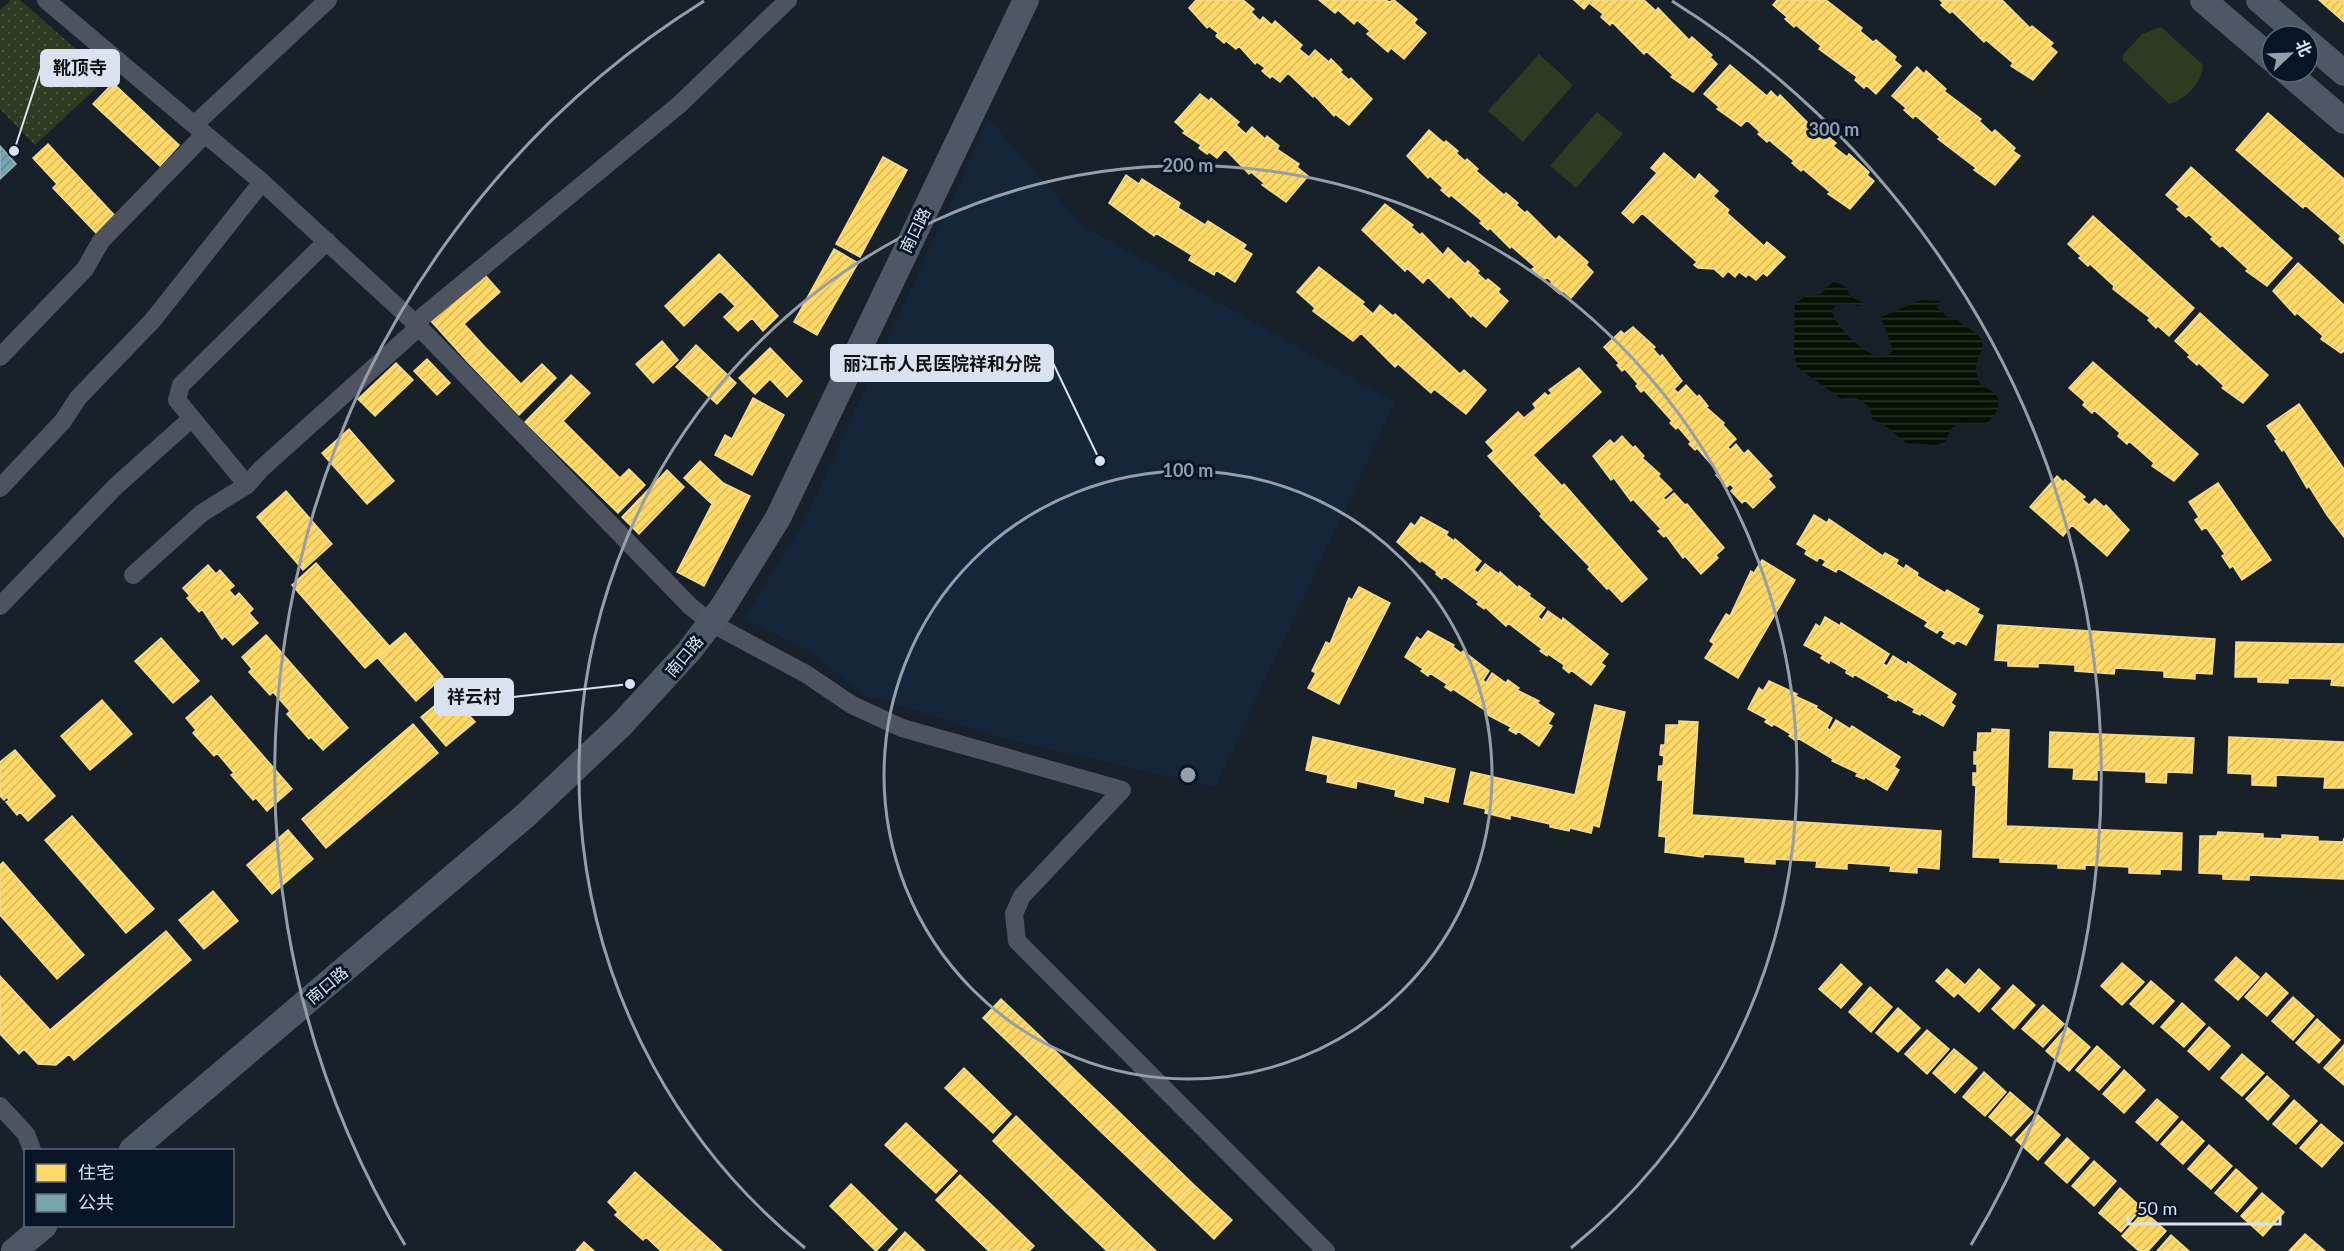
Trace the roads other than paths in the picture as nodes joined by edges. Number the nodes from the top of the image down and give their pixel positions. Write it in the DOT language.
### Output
graph roads {
  1 [pos="45,0"];
  2 [pos="328,0"];
  3 [pos="788,0"];
  4 [pos="1026,0"];
  5 [pos="2203,0"];
  6 [pos="2259,0"];
  7 [pos="2287,24"];
  8 [pos="2260,49"];
  9 [pos="2320,52"];
  10 [pos="2344,73"];
  11 [pos="2301,84"];
  12 [pos="2344,121"];
  13 [pos="200,129"];
  14 [pos="262,182"];
  15 [pos="327,241"];
  16 [pos="417,325"];
  17 [pos="0,357"];
  18 [pos="192,418"];
  19 [pos="247,485"];
  20 [pos="0,488"];
  21 [pos="133,575"];
  22 [pos="0,606"];
  23 [pos="711,623"];
  24 [pos="0,1106"];
  25 [pos="32,1149"];
  26 [pos="133,1149"];
  27 [pos="43,1227"];
  28 [pos="14,1251"];
  29 [pos="1326,1251"];
  1 -- 13 [label="street"];
  2 -- 13 [label="street"];
  3 -- 16 [label="street"];
  4 -- 23 [label="main road, 南口路"];
  5 -- 8 [label="main road"];
  6 -- 7 [label="main road"];
  9 -- 10 [label="main road"];
  11 -- 12 [label="main road"];
  13 -- 14 [label="street"];
  13 -- 17 [label="street"];
  14 -- 15 [label="street"];
  14 -- 20 [label="street"];
  15 -- 16 [label="street"];
  15 -- 18 [label="street"];
  16 -- 19 [label="street"];
  16 -- 23 [label="street"];
  18 -- 19 [label="street"];
  18 -- 22 [label="street"];
  19 -- 21 [label="street"];
  23 -- 26 [label="main road, 南口路"];
  23 -- 29 [label="street"];
  24 -- 25 [label="street"];
  27 -- 28 [label="main road"];
}
